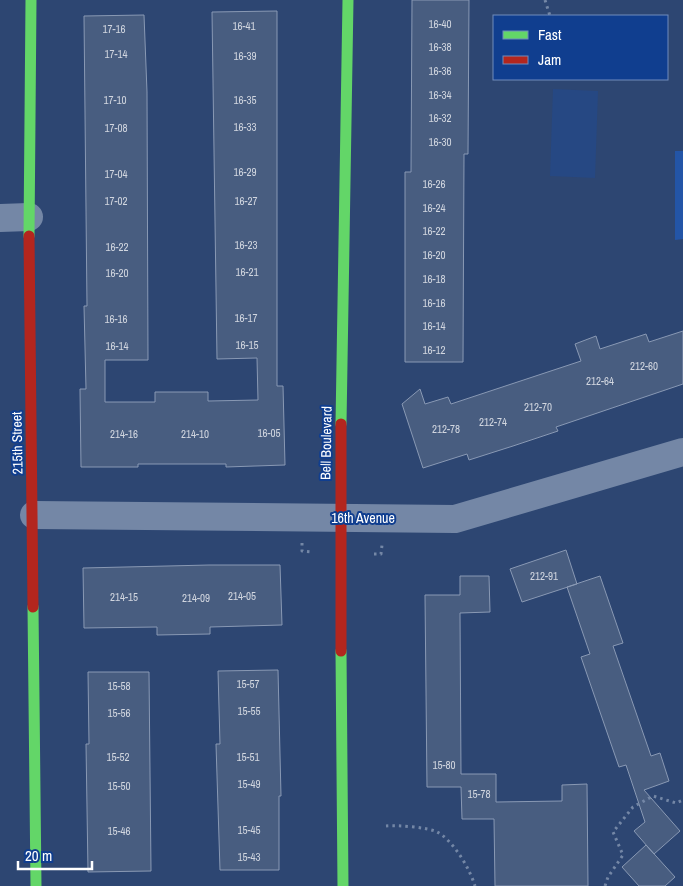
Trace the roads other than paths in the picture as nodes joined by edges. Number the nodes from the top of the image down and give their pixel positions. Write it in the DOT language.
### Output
graph roads {
  1 [pos="31,0"];
  2 [pos="348,0"];
  3 [pos="29,217"];
  4 [pos="0,218"];
  5 [pos="683,452"];
  6 [pos="34,515"];
  7 [pos="340,518"];
  8 [pos="36,886"];
  9 [pos="343,886"];
  1 -- 3 [label="street, 215th Street"];
  2 -- 7 [label="street, Bell Boulevard"];
  3 -- 4 [label="street"];
  3 -- 6 [label="street, 215th Street"];
  5 -- 7 [label="street, 16th Avenue"];
  6 -- 7 [label="street, 16th Avenue"];
  6 -- 8 [label="street, 215th Street"];
  7 -- 9 [label="street, Bell Boulevard"];
}
